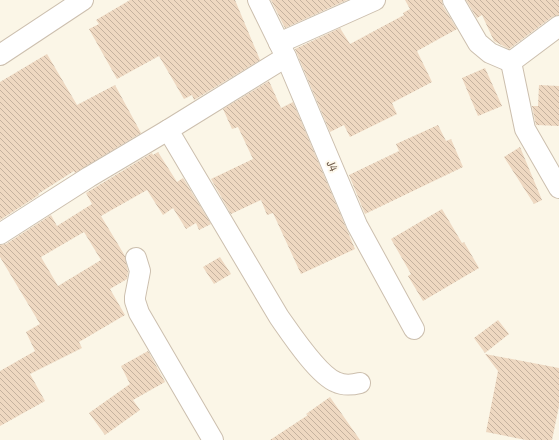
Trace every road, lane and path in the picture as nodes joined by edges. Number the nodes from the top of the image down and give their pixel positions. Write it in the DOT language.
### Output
graph roads {
  1 [pos="83,0"];
  2 [pos="258,0"];
  3 [pos="375,0"];
  4 [pos="454,0"];
  5 [pos="559,26"];
  6 [pos="3,46"];
  7 [pos="283,50"];
  8 [pos="511,62"];
  9 [pos="168,130"];
  10 [pos="559,188"];
  11 [pos="0,234"];
  12 [pos="136,258"];
  13 [pos="414,329"];
  14 [pos="360,383"];
  15 [pos="211,439"];
  1 -- 6 [label="street"];
  2 -- 7 [label="street, J4"];
  3 -- 7 [label="street"];
  4 -- 8 [label="street"];
  5 -- 8 [label="street"];
  7 -- 9 [label="street"];
  7 -- 13 [label="street, J4"];
  8 -- 10 [label="street"];
  9 -- 11 [label="street"];
  9 -- 14 [label="street"];
  12 -- 15 [label="street"];
}
